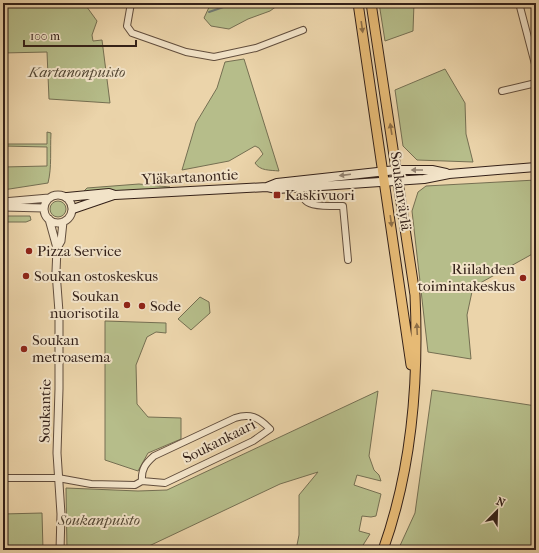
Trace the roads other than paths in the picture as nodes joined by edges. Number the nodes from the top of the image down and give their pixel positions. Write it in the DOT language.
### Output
graph roads {
  1 [pos="132,3"];
  2 [pos="358,3"];
  3 [pos="371,3"];
  4 [pos="518,3"];
  5 [pos="302,30"];
  6 [pos="536,68"];
  7 [pos="536,83"];
  8 [pos="502,91"];
  9 [pos="536,167"];
  10 [pos="396,170"];
  11 [pos="384,171"];
  12 [pos="450,174"];
  13 [pos="398,181"];
  14 [pos="385,182"];
  15 [pos="299,184"];
  16 [pos="115,195"];
  17 [pos="67,197"];
  18 [pos="49,198"];
  19 [pos="3,202"];
  20 [pos="3,207"];
  21 [pos="44,208"];
  22 [pos="73,209"];
  23 [pos="49,219"];
  24 [pos="63,222"];
  25 [pos="57,248"];
  26 [pos="348,260"];
  27 [pos="414,382"];
  28 [pos="3,478"];
  29 [pos="58,478"];
  30 [pos="142,481"];
  31 [pos="60,550"];
  32 [pos="383,550"];
  1 -- 5 [label="street"];
  2 -- 11 [label="main road, Soukanväylä, one-way"];
  10 -- 3 [label="main road, Soukanväylä, one-way"];
  4 -- 6 [label="street"];
  7 -- 8 [label="street"];
  9 -- 12 [label="main road"];
  10 -- 11 [label="main road, Yläkartanontie"];
  12 -- 10 [label="main road, Yläkartanontie, one-way"];
  10 -- 13 [label="main road, Soukanväylä"];
  11 -- 14 [label="main road, Soukanväylä"];
  11 -- 15 [label="main road, Yläkartanontie, one-way"];
  12 -- 13 [label="main road, Yläkartanontie"];
  13 -- 14 [label="main road, Yläkartanontie"];
  27 -- 13 [label="main road, Soukanväylä, one-way"];
  14 -- 15 [label="main road, Yläkartanontie"];
  14 -- 27 [label="main road, Soukanväylä, one-way"];
  15 -- 16 [label="main road, Yläkartanontie"];
  15 -- 26 [label="street"];
  16 -- 17 [label="main road, Yläkartanontie"];
  16 -- 22 [label="main road, Yläkartanontie"];
  17 -- 18 [label="street"];
  17 -- 22 [label="street"];
  18 -- 19 [label="street"];
  18 -- 21 [label="street"];
  20 -- 21 [label="street"];
  21 -- 23 [label="street"];
  22 -- 24 [label="street"];
  23 -- 24 [label="street"];
  23 -- 25 [label="street, Soukantie"];
  24 -- 25 [label="street, Soukantie"];
  25 -- 29 [label="street, Soukantie"];
  27 -- 32 [label="main road, Soukanväylä"];
  28 -- 29 [label="street, Soukankaari"];
  29 -- 30 [label="street, Soukankaari"];
  29 -- 31 [label="street, Soukantie"];
  30 -- 30 [label="street, Soukankaari"];
}
